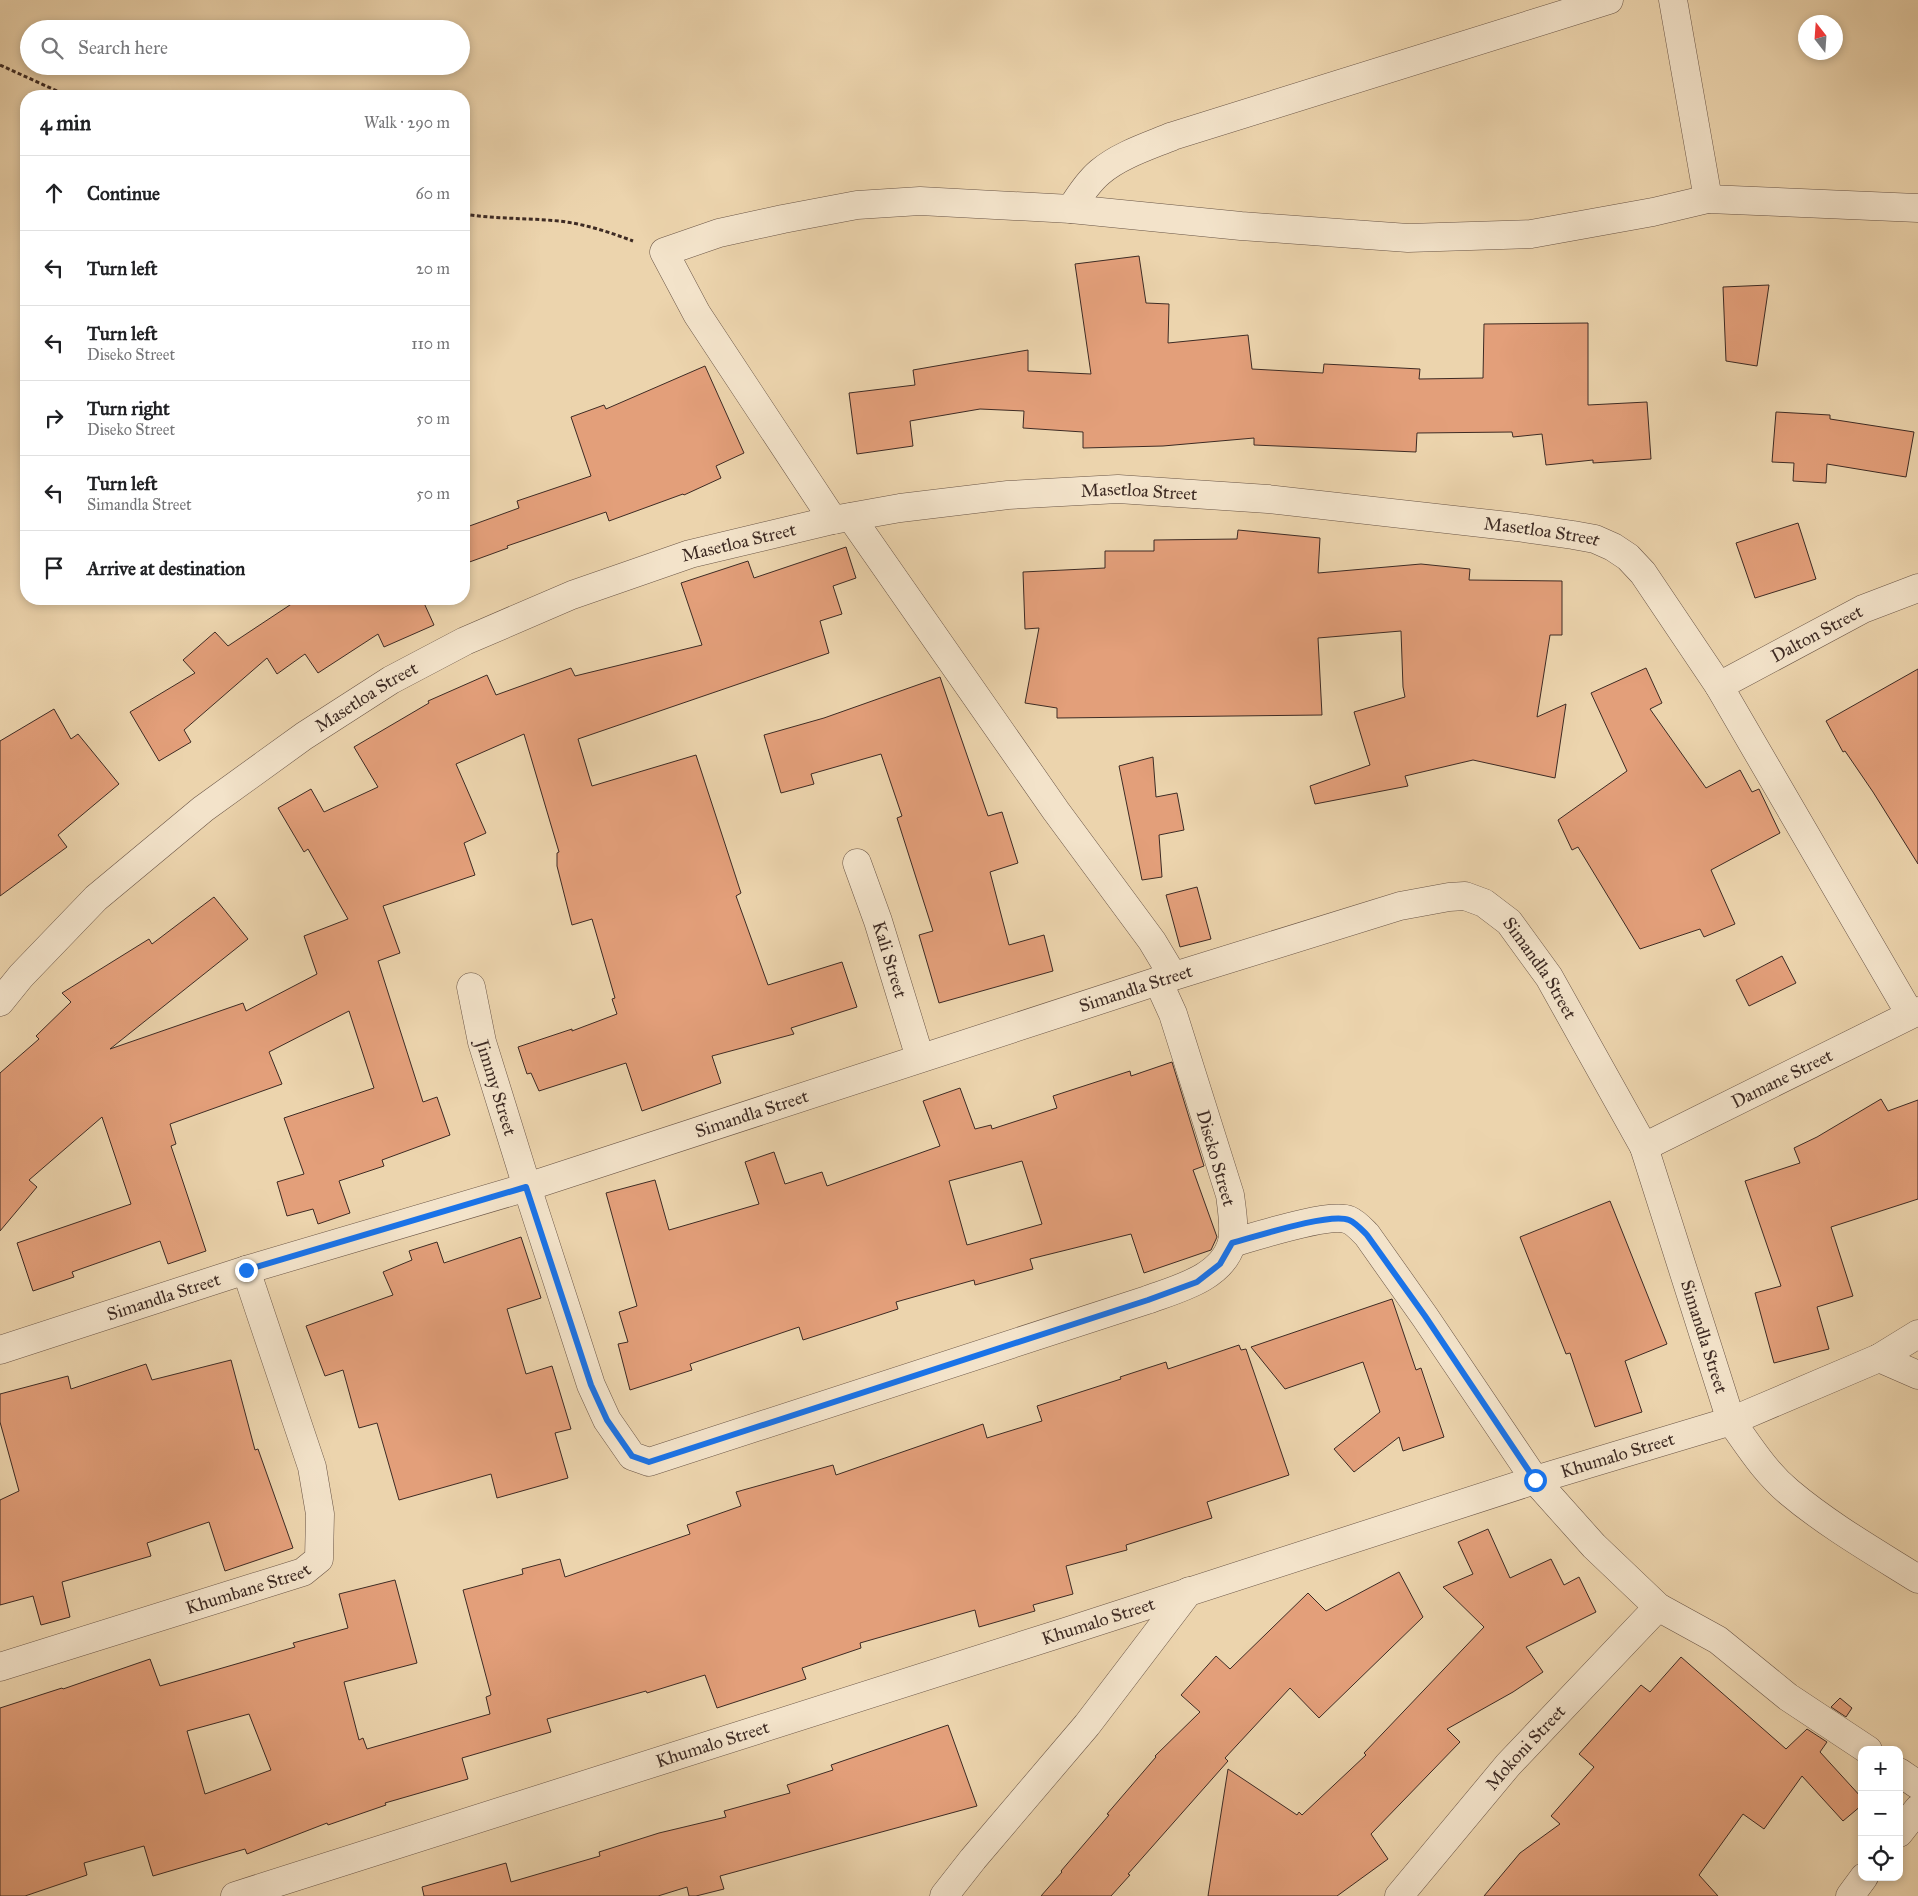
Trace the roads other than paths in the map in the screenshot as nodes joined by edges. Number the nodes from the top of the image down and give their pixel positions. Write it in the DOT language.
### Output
graph roads {
  1 [pos="1608,0"];
  2 [pos="1672,0"];
  3 [pos="1708,199"];
  4 [pos="1918,208"];
  5 [pos="1071,209"];
  6 [pos="842,519"];
  7 [pos="1918,588"];
  8 [pos="1719,686"];
  9 [pos="857,863"];
  10 [pos="1166,979"];
  11 [pos="471,987"];
  12 [pos="0,1002"];
  13 [pos="1914,1013"];
  14 [pos="920,1058"];
  15 [pos="1644,1147"];
  16 [pos="526,1187"];
  17 [pos="1232,1243"];
  18 [pos="246,1270"];
  19 [pos="1918,1334"];
  20 [pos="0,1350"];
  21 [pos="1879,1358"];
  22 [pos="1918,1375"];
  23 [pos="1731,1421"];
  24 [pos="1535,1480"];
  25 [pos="1918,1580"];
  26 [pos="1189,1591"];
  27 [pos="1658,1607"];
  28 [pos="0,1667"];
  29 [pos="1862,1746"];
  30 [pos="1903,1775"];
  31 [pos="1918,1785"];
  32 [pos="1918,1809"];
  33 [pos="1903,1828"];
  34 [pos="1861,1881"];
  35 [pos="235,1896"];
  36 [pos="944,1896"];
  37 [pos="1400,1896"];
  38 [pos="1850,1896"];
  1 -- 5 [label="street"];
  2 -- 3 [label="street"];
  3 -- 4 [label="street"];
  3 -- 5 [label="street"];
  5 -- 6 [label="street, Diseko Street"];
  6 -- 8 [label="street, Masetloa Street"];
  6 -- 10 [label="street, Diseko Street"];
  6 -- 12 [label="street, Masetloa Street"];
  7 -- 8 [label="street, Dalton Street"];
  8 -- 13 [label="street, Masetloa Street"];
  9 -- 14 [label="street, Kali Street"];
  10 -- 14 [label="street, Simandla Street"];
  10 -- 15 [label="street, Simandla Street"];
  10 -- 17 [label="street, Diseko Street"];
  11 -- 16 [label="street, Jimmy Street"];
  13 -- 15 [label="street, Damane Street"];
  14 -- 16 [label="street, Simandla Street"];
  15 -- 23 [label="street, Simandla Street"];
  16 -- 17 [label="street, Diseko Street"];
  16 -- 18 [label="street, Simandla Street"];
  17 -- 24 [label="street"];
  18 -- 20 [label="street, Simandla Street"];
  18 -- 28 [label="street, Khumbane Street"];
  19 -- 21 [label="street, Khumalo Street"];
  21 -- 22 [label="street"];
  21 -- 23 [label="street, Khumalo Street"];
  23 -- 24 [label="street, Khumalo Street"];
  23 -- 25 [label="street, Simandla Street"];
  24 -- 26 [label="street, Khumalo Street"];
  24 -- 27 [label="street"];
  26 -- 35 [label="street, Khumalo Street"];
  26 -- 36 [label="street, Khumalo Street"];
  27 -- 29 [label="street"];
  27 -- 37 [label="street, Mokoni Street"];
  30 -- 31 [label="street"];
  32 -- 33 [label="street"];
  34 -- 38 [label="street"];
}
